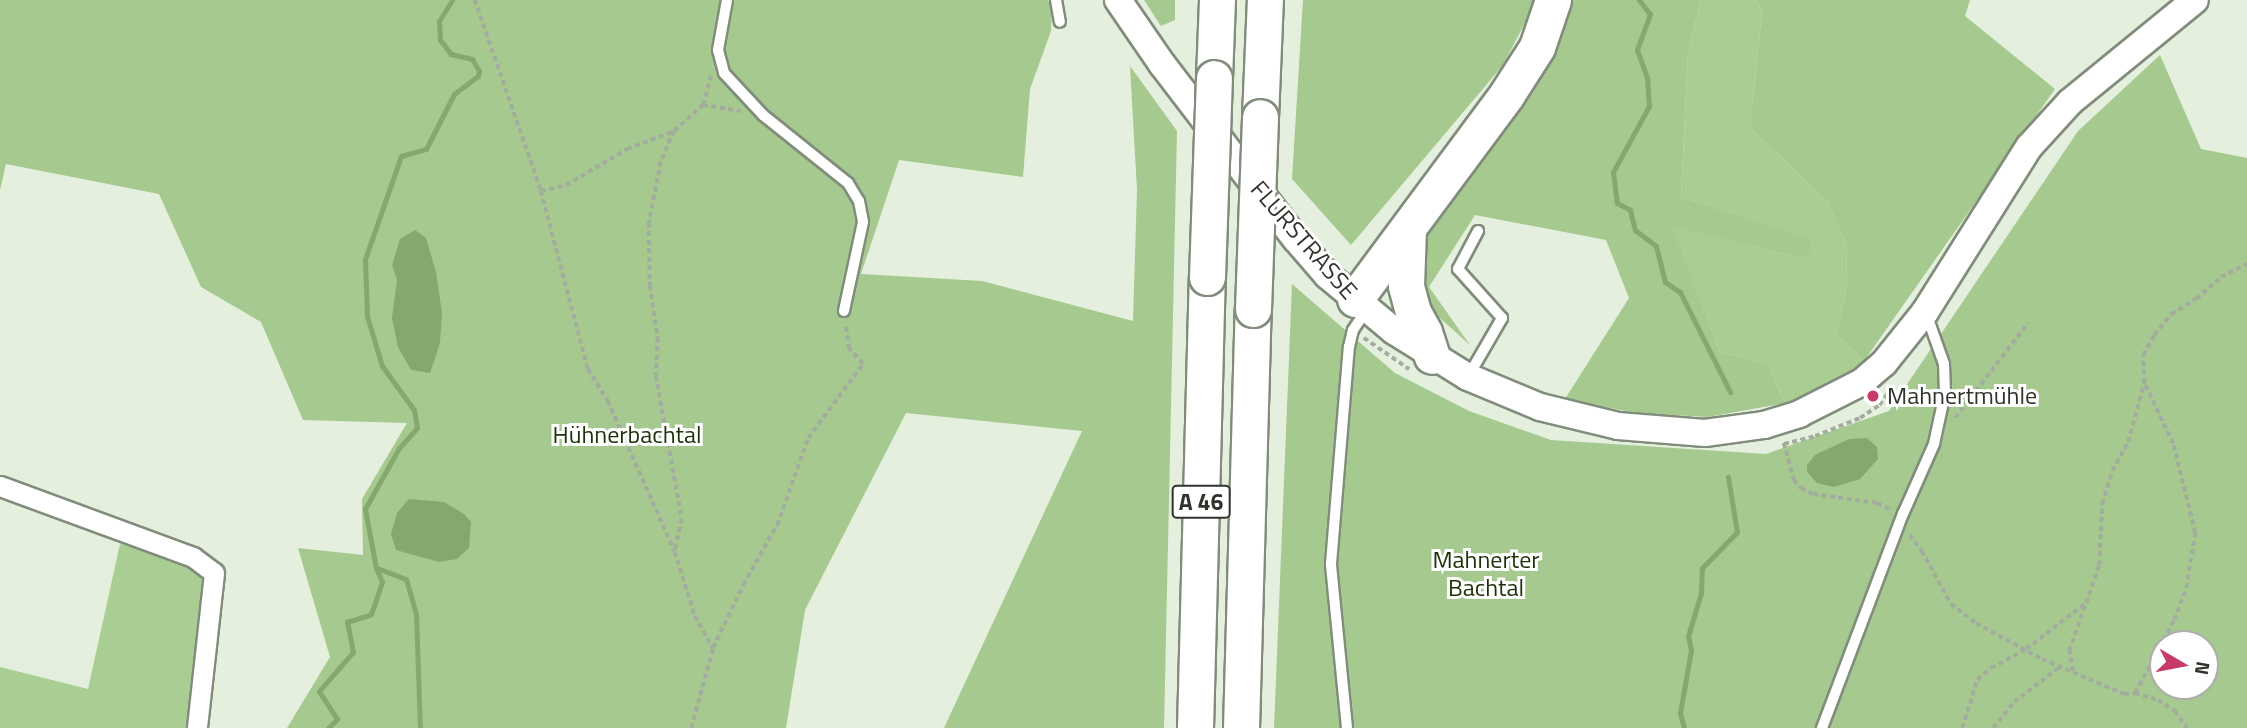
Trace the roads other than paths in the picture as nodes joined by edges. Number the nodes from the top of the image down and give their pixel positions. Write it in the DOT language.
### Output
graph roads {
  1 [pos="727,0"];
  2 [pos="1056,0"];
  3 [pos="1118,0"];
  4 [pos="1217,0"];
  5 [pos="1265,0"];
  6 [pos="1274,0"];
  7 [pos="1553,0"];
  8 [pos="2195,0"];
  9 [pos="1060,22"];
  10 [pos="1265,36"];
  11 [pos="1408,229"];
  12 [pos="1478,230"];
  13 [pos="1361,305"];
  14 [pos="844,311"];
  15 [pos="1926,312"];
  16 [pos="1432,356"];
  17 [pos="1468,377"];
  18 [pos="0,486"];
  19 [pos="197,728"];
  20 [pos="1195,728"];
  21 [pos="1241,728"];
  22 [pos="1348,728"];
  23 [pos="1822,728"];
  1 -- 14 [label="lane"];
  2 -- 9 [label="lane"];
  3 -- 13 [label="main road, FLURSTRASSE"];
  4 -- 20 [label="highway, A 46, bridge"];
  5 -- 10 [label="highway, A 46"];
  6 -- 10 [label="highway"];
  7 -- 11 [label="highway"];
  8 -- 15 [label="main road, FLURSTRASSE"];
  10 -- 21 [label="highway, A 46, bridge"];
  11 -- 13 [label="highway"];
  11 -- 16 [label="highway"];
  12 -- 17 [label="lane"];
  13 -- 16 [label="main road, FLURSTRASSE"];
  13 -- 22 [label="lane"];
  15 -- 17 [label="main road, FLURSTRASSE"];
  15 -- 23 [label="lane"];
  16 -- 17 [label="main road, FLURSTRASSE"];
  18 -- 19 [label="street"];
}
